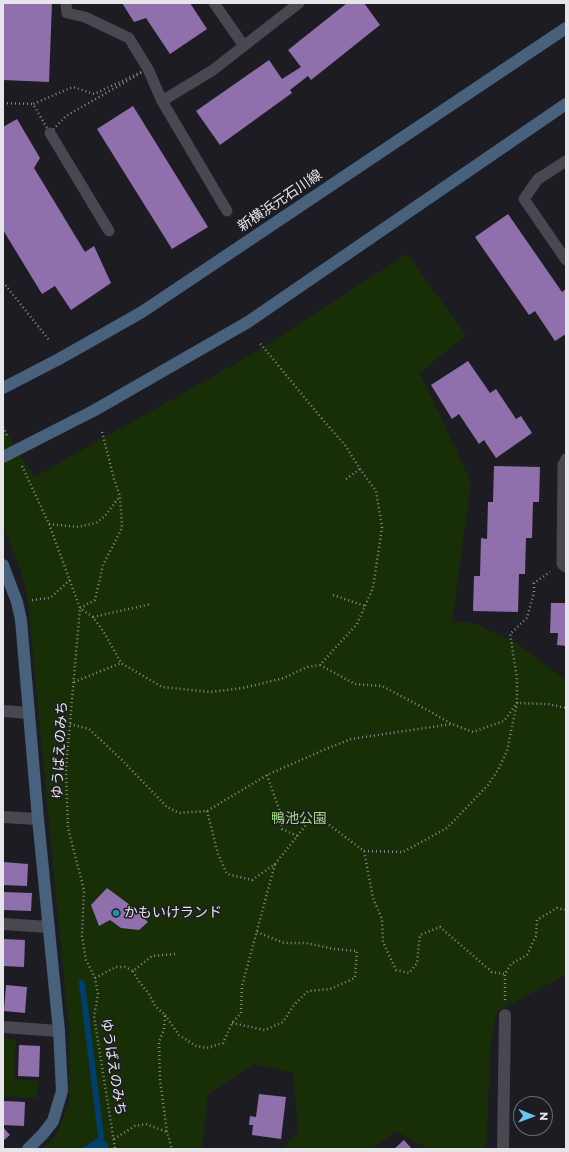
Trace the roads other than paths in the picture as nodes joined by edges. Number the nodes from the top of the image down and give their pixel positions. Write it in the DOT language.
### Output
graph roads {
  1 [pos="66,3"];
  2 [pos="214,3"];
  3 [pos="299,3"];
  4 [pos="566,28"];
  5 [pos="244,46"];
  6 [pos="162,101"];
  7 [pos="566,104"];
  8 [pos="50,133"];
  9 [pos="566,160"];
  10 [pos="226,211"];
  11 [pos="109,231"];
  12 [pos="566,260"];
  13 [pos="3,388"];
  14 [pos="3,457"];
  15 [pos="566,459"];
  16 [pos="3,565"];
  17 [pos="564,565"];
  18 [pos="6,584"];
  19 [pos="3,711"];
  20 [pos="29,713"];
  21 [pos="3,817"];
  22 [pos="38,819"];
  23 [pos="3,924"];
  24 [pos="49,927"];
  25 [pos="505,1015"];
  26 [pos="3,1027"];
  27 [pos="59,1031"];
  28 [pos="28,1149"];
  29 [pos="503,1149"];
  1 -- 6 [label="lane"];
  2 -- 5 [label="lane"];
  3 -- 5 [label="lane"];
  4 -- 13 [label="street, 新横浜元石川線"];
  5 -- 6 [label="lane"];
  6 -- 10 [label="lane"];
  7 -- 14 [label="street"];
  8 -- 11 [label="lane"];
  9 -- 12 [label="lane"];
  15 -- 17 [label="lane"];
  16 -- 18 [label="street"];
  18 -- 20 [label="street"];
  19 -- 20 [label="street"];
  20 -- 22 [label="street"];
  21 -- 22 [label="street"];
  22 -- 24 [label="street"];
  23 -- 24 [label="street"];
  24 -- 27 [label="street"];
  25 -- 29 [label="street"];
  26 -- 27 [label="street"];
  27 -- 28 [label="street"];
}
